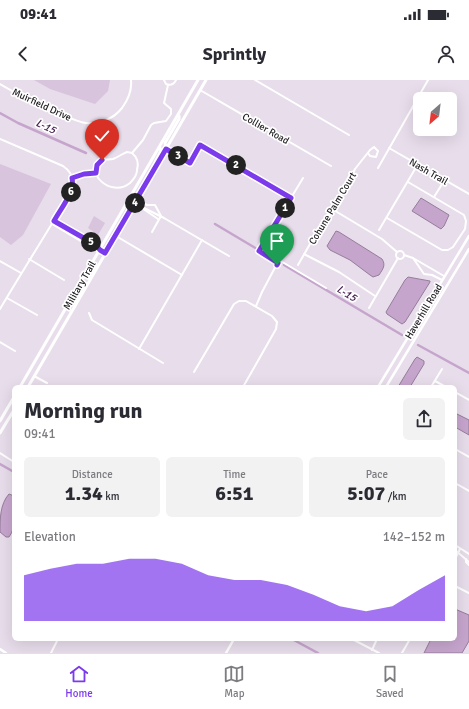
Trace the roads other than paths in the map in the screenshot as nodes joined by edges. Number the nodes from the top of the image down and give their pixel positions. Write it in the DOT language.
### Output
graph roads {
  1 [pos="131,80"];
  2 [pos="164,80"];
  3 [pos="176,80"];
  4 [pos="198,80"];
  5 [pos="206,80"];
  6 [pos="255,80"];
  7 [pos="428,80"];
  8 [pos="0,84"];
  9 [pos="168,85"];
  10 [pos="200,90"];
  11 [pos="179,114"];
  12 [pos="349,135"];
  13 [pos="0,139"];
  14 [pos="160,148"];
  15 [pos="389,148"];
  16 [pos="166,149"];
  17 [pos="132,153"];
  18 [pos="368,153"];
  19 [pos="331,166"];
  20 [pos="378,168"];
  21 [pos="415,169"];
  22 [pos="96,173"];
  23 [pos="150,177"];
  24 [pos="72,178"];
  25 [pos="303,178"];
  26 [pos="444,180"];
  27 [pos="408,182"];
  28 [pos="469,194"];
  29 [pos="434,197"];
  30 [pos="291,198"];
  31 [pos="137,202"];
  32 [pos="332,209"];
  33 [pos="158,210"];
  34 [pos="154,215"];
  35 [pos="160,218"];
  36 [pos="387,218"];
  37 [pos="54,221"];
  38 [pos="52,224"];
  39 [pos="379,230"];
  40 [pos="152,232"];
  41 [pos="115,236"];
  42 [pos="469,236"];
  43 [pos="202,240"];
  44 [pos="469,249"];
  45 [pos="100,250"];
  46 [pos="397,252"];
  47 [pos="105,253"];
  48 [pos="304,254"];
  49 [pos="404,255"];
  50 [pos="229,256"];
  51 [pos="398,258"];
  52 [pos="414,258"];
  53 [pos="29,259"];
  54 [pos="0,261"];
  55 [pos="279,262"];
  56 [pos="298,265"];
  57 [pos="21,273"];
  58 [pos="182,275"];
  59 [pos="444,276"];
  60 [pos="64,280"];
  61 [pos="442,280"];
  62 [pos="326,288"];
  63 [pos="375,296"];
  64 [pos="6,298"];
  65 [pos="256,306"];
  66 [pos="369,308"];
  67 [pos="0,309"];
  68 [pos="89,313"];
  69 [pos="37,315"];
  70 [pos="407,338"];
  71 [pos="0,342"];
  72 [pos="413,342"];
  73 [pos="139,348"];
  74 [pos="15,351"];
  75 [pos="164,363"];
  76 [pos="442,369"];
  77 [pos="194,372"];
  78 [pos="34,376"];
  79 [pos="435,381"];
  80 [pos="47,384"];
  81 [pos="21,385"];
  82 [pos="29,385"];
  83 [pos="244,385"];
  84 [pos="379,385"];
  85 [pos="387,385"];
  86 [pos="433,385"];
  87 [pos="442,385"];
  88 [pos="457,393"];
  89 [pos="469,400"];
  90 [pos="12,401"];
  91 [pos="9,406"];
  92 [pos="12,408"];
  93 [pos="12,413"];
  94 [pos="0,422"];
  95 [pos="0,433"];
  96 [pos="457,450"];
  97 [pos="0,453"];
  98 [pos="469,456"];
  99 [pos="12,461"];
  100 [pos="457,484"];
  101 [pos="469,491"];
  102 [pos="457,547"];
  103 [pos="460,549"];
  104 [pos="458,552"];
  105 [pos="469,554"];
  106 [pos="466,559"];
  107 [pos="469,562"];
  108 [pos="469,565"];
  109 [pos="457,587"];
  110 [pos="469,593"];
  111 [pos="57,641"];
  112 [pos="233,641"];
  113 [pos="356,641"];
  114 [pos="376,641"];
  115 [pos="409,641"];
  116 [pos="0,649"];
  117 [pos="372,650"];
  118 [pos="6,653"];
  119 [pos="51,653"];
  120 [pos="226,653"];
  121 [pos="379,653"];
  122 [pos="402,653"];
  1 -- 8 [label="street, Muirfield Drive"];
  2 -- 9 [label="street"];
  3 -- 9 [label="street"];
  4 -- 11 [label="main road, Military Trail"];
  5 -- 10 [label="main road, Military Trail"];
  6 -- 12 [label="street"];
  7 -- 15 [label="street"];
  9 -- 17 [label="street"];
  10 -- 16 [label="main road, Military Trail"];
  10 -- 19 [label="street, Collier Road"];
  11 -- 14 [label="main road, Military Trail"];
  11 -- 16 [label="main road"];
  13 -- 24 [label="street"];
  14 -- 23 [label="main road"];
  14 -- 45 [label="main road, Military Trail"];
  15 -- 20 [label="street"];
  15 -- 26 [label="street, Nash Trail"];
  16 -- 23 [label="main road, Military Trail"];
  16 -- 30 [label="street"];
  17 -- 22 [label="street"];
  17 -- 22 [label="street"];
  18 -- 18 [label="street, Cohune Palm Court"];
  18 -- 32 [label="street, Cohune Palm Court"];
  21 -- 27 [label="street"];
  22 -- 24 [label="street"];
  23 -- 31 [label="main road, Military Trail"];
  24 -- 37 [label="street"];
  25 -- 30 [label="street"];
  26 -- 28 [label="street, Nash Trail"];
  26 -- 29 [label="street"];
  27 -- 29 [label="street"];
  27 -- 36 [label="street"];
  29 -- 36 [label="street"];
  30 -- 55 [label="street"];
  31 -- 33 [label="street"];
  31 -- 34 [label="street"];
  31 -- 41 [label="main road, Military Trail"];
  32 -- 46 [label="street"];
  32 -- 48 [label="street, Cohune Palm Court"];
  33 -- 34 [label="street"];
  33 -- 35 [label="street"];
  34 -- 35 [label="street"];
  35 -- 40 [label="street"];
  35 -- 43 [label="street"];
  36 -- 39 [label="street"];
  37 -- 38 [label="street"];
  37 -- 45 [label="street"];
  38 -- 45 [label="street"];
  38 -- 53 [label="street"];
  41 -- 47 [label="main road, Military Trail"];
  41 -- 58 [label="street"];
  42 -- 59 [label="street, Haverhill Road"];
  43 -- 50 [label="street"];
  43 -- 58 [label="street"];
  44 -- 72 [label="street, Haverhill Road"];
  45 -- 47 [label="street"];
  45 -- 81 [label="main road, Military Trail"];
  46 -- 49 [label="street"];
  46 -- 51 [label="street"];
  47 -- 78 [label="main road, Military Trail"];
  48 -- 56 [label="street, Cohune Palm Court"];
  48 -- 63 [label="street"];
  49 -- 51 [label="street"];
  49 -- 52 [label="street"];
  51 -- 63 [label="street"];
  52 -- 59 [label="street"];
  52 -- 61 [label="street"];
  53 -- 57 [label="street"];
  53 -- 60 [label="street"];
  54 -- 57 [label="street"];
  55 -- 62 [label="street"];
  55 -- 65 [label="street"];
  57 -- 64 [label="street"];
  58 -- 73 [label="street"];
  59 -- 61 [label="street, Haverhill Road"];
  61 -- 70 [label="street, Haverhill Road"];
  63 -- 66 [label="street"];
  64 -- 67 [label="street"];
  64 -- 69 [label="street"];
  65 -- 77 [label="street"];
  65 -- 83 [label="street"];
  68 -- 73 [label="street"];
  70 -- 72 [label="street"];
  70 -- 84 [label="street, Haverhill Road"];
  71 -- 74 [label="street"];
  72 -- 85 [label="street, Haverhill Road"];
  73 -- 75 [label="street"];
  76 -- 79 [label="street"];
  78 -- 80 [label="street"];
  78 -- 82 [label="main road, Military Trail"];
  79 -- 86 [label="street"];
  79 -- 87 [label="street"];
  88 -- 89 [label="street"];
  90 -- 91 [label="main road"];
  91 -- 92 [label="street"];
  91 -- 94 [label="main road"];
  93 -- 95 [label="main road"];
  96 -- 98 [label="street"];
  97 -- 99 [label="street"];
  100 -- 101 [label="street"];
  102 -- 103 [label="street"];
  103 -- 104 [label="street"];
  103 -- 105 [label="street"];
  104 -- 106 [label="street"];
  106 -- 107 [label="street"];
  106 -- 108 [label="street"];
  109 -- 110 [label="street"];
  111 -- 119 [label="street"];
  112 -- 120 [label="street"];
  113 -- 117 [label="street"];
  114 -- 117 [label="street"];
  115 -- 122 [label="street"];
  116 -- 118 [label="street"];
  117 -- 121 [label="street"];
}
